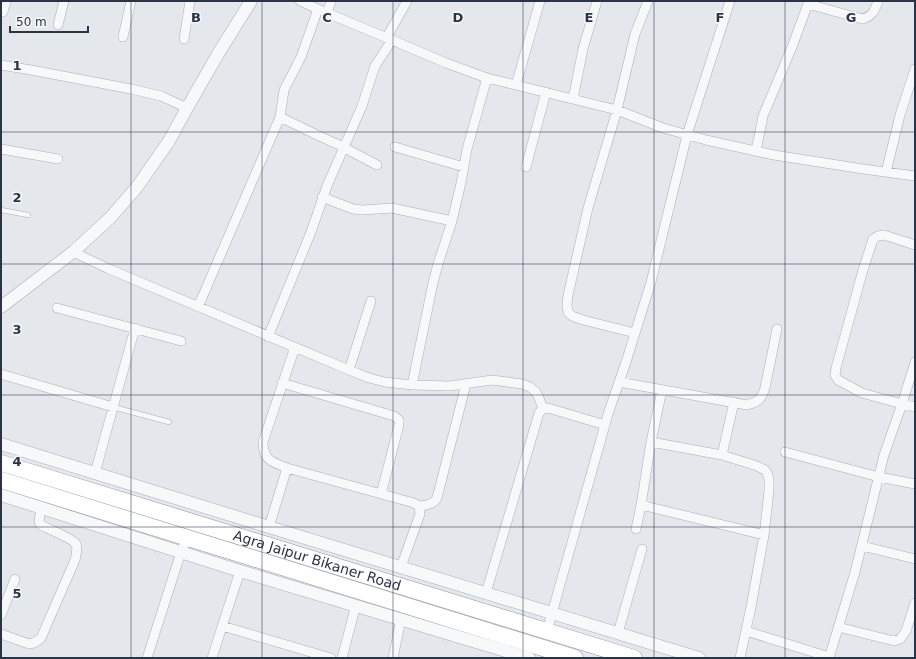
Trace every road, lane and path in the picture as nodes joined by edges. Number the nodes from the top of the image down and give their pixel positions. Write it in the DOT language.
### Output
graph roads {
  1 [pos="6,1"];
  2 [pos="64,1"];
  3 [pos="131,1"];
  4 [pos="190,1"];
  5 [pos="251,1"];
  6 [pos="300,1"];
  7 [pos="331,1"];
  8 [pos="407,1"];
  9 [pos="540,1"];
  10 [pos="598,1"];
  11 [pos="648,1"];
  12 [pos="730,1"];
  13 [pos="878,1"];
  14 [pos="809,3"];
  15 [pos="318,9"];
  16 [pos="3,12"];
  17 [pos="326,14"];
  18 [pos="58,25"];
  19 [pos="123,37"];
  20 [pos="390,38"];
  21 [pos="184,39"];
  22 [pos="1,65"];
  23 [pos="915,69"];
  24 [pos="487,78"];
  25 [pos="516,85"];
  26 [pos="546,92"];
  27 [pos="573,99"];
  28 [pos="187,108"];
  29 [pos="617,110"];
  30 [pos="280,117"];
  31 [pos="687,135"];
  32 [pos="343,147"];
  33 [pos="395,147"];
  34 [pos="1,149"];
  35 [pos="756,151"];
  36 [pos="58,159"];
  37 [pos="377,164"];
  38 [pos="526,166"];
  39 [pos="464,167"];
  40 [pos="886,172"];
  41 [pos="915,176"];
  42 [pos="322,197"];
  43 [pos="1,210"];
  44 [pos="28,215"];
  45 [pos="452,220"];
  46 [pos="915,245"];
  47 [pos="73,252"];
  48 [pos="372,301"];
  49 [pos="198,306"];
  50 [pos="1,307"];
  51 [pos="57,308"];
  52 [pos="135,328"];
  53 [pos="777,329"];
  54 [pos="635,333"];
  55 [pos="268,337"];
  56 [pos="181,341"];
  57 [pos="295,347"];
  58 [pos="915,362"];
  59 [pos="349,370"];
  60 [pos="1,374"];
  61 [pos="619,382"];
  62 [pos="282,383"];
  63 [pos="466,384"];
  64 [pos="412,385"];
  65 [pos="662,390"];
  66 [pos="734,402"];
  67 [pos="902,404"];
  68 [pos="113,407"];
  69 [pos="915,407"];
  70 [pos="543,409"];
  71 [pos="169,422"];
  72 [pos="605,425"];
  73 [pos="651,442"];
  74 [pos="1,444"];
  75 [pos="785,452"];
  76 [pos="722,455"];
  77 [pos="1,463"];
  78 [pos="287,468"];
  79 [pos="95,473"];
  80 [pos="879,476"];
  81 [pos="1,480"];
  82 [pos="915,484"];
  83 [pos="381,494"];
  84 [pos="1,495"];
  85 [pos="641,505"];
  86 [pos="419,506"];
  87 [pos="41,507"];
  88 [pos="269,527"];
  89 [pos="636,530"];
  90 [pos="764,535"];
  91 [pos="184,545"];
  92 [pos="862,546"];
  93 [pos="642,549"];
  94 [pos="915,559"];
  95 [pos="401,567"];
  96 [pos="240,571"];
  97 [pos="14,579"];
  98 [pos="486,593"];
  99 [pos="915,604"];
  100 [pos="356,605"];
  101 [pos="551,613"];
  102 [pos="1,615"];
  103 [pos="401,619"];
  104 [pos="222,626"];
  105 [pos="838,627"];
  106 [pos="547,631"];
  107 [pos="746,631"];
  108 [pos="618,633"];
  109 [pos="1,634"];
  110 [pos="829,657"];
  111 [pos="147,658"];
  112 [pos="212,658"];
  113 [pos="331,658"];
  114 [pos="342,658"];
  115 [pos="393,658"];
  116 [pos="529,658"];
  117 [pos="575,658"];
  118 [pos="634,658"];
  119 [pos="699,658"];
  120 [pos="740,658"];
  1 -- 16 [label="street"];
  2 -- 18 [label="street"];
  3 -- 19 [label="street"];
  4 -- 21 [label="street"];
  5 -- 28 [label="street"];
  6 -- 15 [label="street"];
  7 -- 17 [label="street"];
  8 -- 20 [label="street"];
  9 -- 25 [label="street"];
  10 -- 27 [label="street"];
  11 -- 29 [label="street"];
  12 -- 31 [label="street"];
  13 -- 14 [label="street"];
  14 -- 35 [label="street"];
  15 -- 17 [label="street"];
  15 -- 30 [label="street"];
  17 -- 20 [label="street"];
  20 -- 24 [label="street"];
  20 -- 32 [label="street"];
  22 -- 28 [label="street"];
  23 -- 40 [label="street"];
  24 -- 25 [label="street"];
  24 -- 39 [label="street"];
  25 -- 26 [label="street"];
  26 -- 27 [label="street"];
  26 -- 38 [label="street"];
  27 -- 29 [label="street"];
  28 -- 47 [label="street"];
  29 -- 31 [label="street"];
  29 -- 54 [label="street"];
  30 -- 32 [label="street"];
  30 -- 49 [label="street"];
  31 -- 35 [label="street"];
  31 -- 54 [label="street"];
  32 -- 37 [label="street"];
  32 -- 42 [label="street"];
  33 -- 39 [label="street"];
  34 -- 36 [label="street"];
  35 -- 40 [label="street"];
  39 -- 45 [label="street"];
  40 -- 41 [label="street"];
  42 -- 45 [label="street"];
  42 -- 55 [label="street"];
  43 -- 44 [label="lane"];
  45 -- 64 [label="street"];
  46 -- 67 [label="street"];
  47 -- 49 [label="street"];
  47 -- 50 [label="street"];
  48 -- 59 [label="street"];
  49 -- 55 [label="street"];
  51 -- 52 [label="street"];
  52 -- 56 [label="street"];
  52 -- 68 [label="street"];
  53 -- 66 [label="street"];
  54 -- 61 [label="street"];
  55 -- 57 [label="street"];
  57 -- 59 [label="street"];
  57 -- 62 [label="street"];
  58 -- 67 [label="street"];
  59 -- 64 [label="street"];
  60 -- 68 [label="street"];
  61 -- 65 [label="street"];
  61 -- 72 [label="street"];
  62 -- 78 [label="street"];
  62 -- 83 [label="street"];
  63 -- 64 [label="street"];
  63 -- 70 [label="street"];
  63 -- 86 [label="street"];
  65 -- 66 [label="street"];
  65 -- 73 [label="street"];
  66 -- 76 [label="street"];
  67 -- 69 [label="street"];
  67 -- 80 [label="street"];
  68 -- 71 [label="lane"];
  68 -- 79 [label="street"];
  70 -- 72 [label="street"];
  70 -- 98 [label="street"];
  72 -- 101 [label="street"];
  73 -- 76 [label="street"];
  73 -- 85 [label="street"];
  74 -- 79 [label="street"];
  75 -- 80 [label="street"];
  76 -- 90 [label="street"];
  77 -- 106 [label="highway, Agra Jaipur Bikaner Road"];
  78 -- 83 [label="street"];
  78 -- 88 [label="street"];
  79 -- 88 [label="street"];
  80 -- 82 [label="street"];
  80 -- 92 [label="street"];
  81 -- 91 [label="highway, Agra Jaipur Bikaner Road"];
  83 -- 86 [label="street"];
  84 -- 87 [label="street"];
  85 -- 89 [label="street"];
  85 -- 90 [label="street"];
  86 -- 95 [label="street"];
  87 -- 91 [label="street"];
  87 -- 109 [label="street"];
  88 -- 95 [label="street"];
  90 -- 107 [label="street"];
  91 -- 96 [label="street"];
  91 -- 111 [label="street"];
  91 -- 117 [label="highway, Agra Jaipur Bikaner Road"];
  92 -- 94 [label="street"];
  92 -- 105 [label="street"];
  93 -- 108 [label="street"];
  95 -- 98 [label="street"];
  96 -- 100 [label="street"];
  96 -- 104 [label="street"];
  97 -- 102 [label="street"];
  98 -- 101 [label="street"];
  99 -- 105 [label="street"];
  100 -- 103 [label="street"];
  100 -- 114 [label="street"];
  101 -- 106 [label="street"];
  101 -- 108 [label="street"];
  103 -- 115 [label="street"];
  103 -- 116 [label="street"];
  104 -- 112 [label="street"];
  104 -- 113 [label="street"];
  105 -- 110 [label="street"];
  106 -- 118 [label="highway, Agra Jaipur Bikaner Road"];
  107 -- 110 [label="street"];
  107 -- 120 [label="street"];
  108 -- 119 [label="street"];
}
